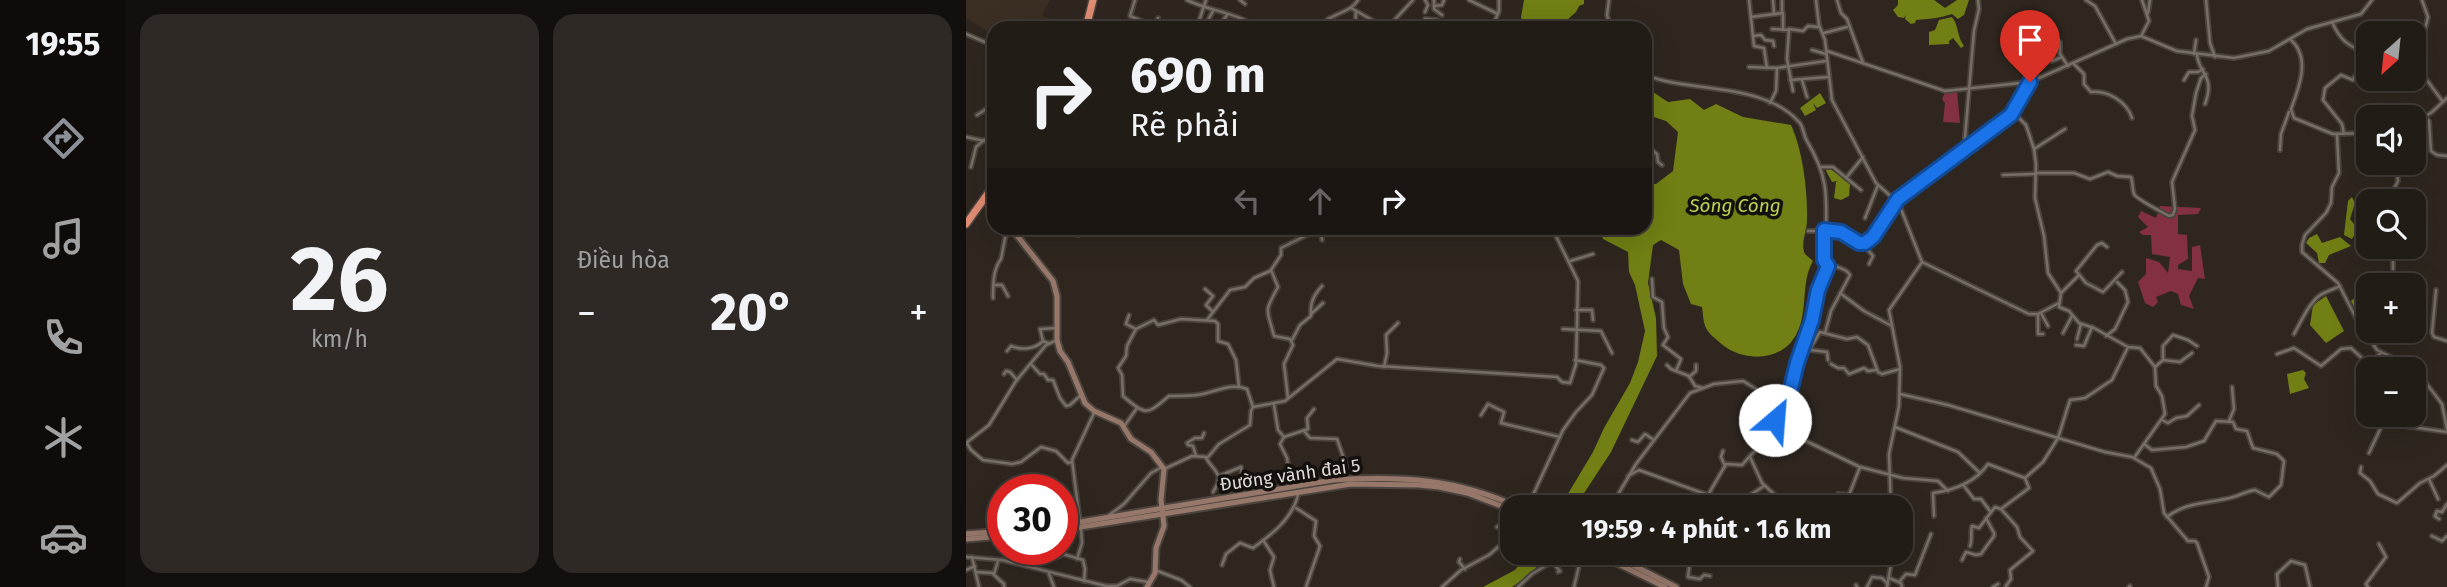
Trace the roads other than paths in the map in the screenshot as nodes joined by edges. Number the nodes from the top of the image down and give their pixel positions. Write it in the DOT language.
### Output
graph roads {
  1 [pos="1093,0"];
  2 [pos="1135,0"];
  3 [pos="1187,0"];
  4 [pos="1206,0"];
  5 [pos="1240,0"];
  6 [pos="1358,0"];
  7 [pos="1413,0"];
  8 [pos="1424,0"];
  9 [pos="1434,0"];
  10 [pos="1444,0"];
  11 [pos="1469,0"];
  12 [pos="1499,0"];
  13 [pos="1609,0"];
  14 [pos="1749,0"];
  15 [pos="1773,0"];
  16 [pos="1815,0"];
  17 [pos="1837,0"];
  18 [pos="1978,0"];
  19 [pos="2086,0"];
  20 [pos="2142,0"];
  21 [pos="2150,0"];
  22 [pos="2206,0"];
  23 [pos="2372,0"];
  24 [pos="2422,0"];
  25 [pos="1782,1"];
  26 [pos="1245,4"];
  27 [pos="1434,6"];
  28 [pos="1203,9"];
  29 [pos="1354,10"];
  30 [pos="1212,12"];
  31 [pos="1425,12"];
  32 [pos="1782,13"];
  33 [pos="1498,14"];
  34 [pos="1774,14"];
  35 [pos="1442,15"];
  36 [pos="1227,16"];
  37 [pos="1750,17"];
  38 [pos="2148,17"];
  39 [pos="1158,18"];
  40 [pos="1088,21"];
  41 [pos="1142,21"];
  42 [pos="1157,21"];
  43 [pos="1199,21"];
  44 [pos="1208,21"];
  45 [pos="1223,21"];
  46 [pos="1244,21"];
  47 [pos="1325,21"];
  48 [pos="1355,21"];
  49 [pos="1374,21"];
  50 [pos="1394,21"];
  51 [pos="1495,21"];
  52 [pos="1609,21"];
  53 [pos="2332,22"];
  54 [pos="1819,27"];
  55 [pos="1849,27"];
  56 [pos="1772,29"];
  57 [pos="1783,30"];
  58 [pos="1789,30"];
  59 [pos="1824,33"];
  60 [pos="966,34"];
  61 [pos="1753,36"];
  62 [pos="2048,36"];
  63 [pos="2141,36"];
  64 [pos="2028,38"];
  65 [pos="2289,39"];
  66 [pos="2196,40"];
  67 [pos="987,43"];
  68 [pos="2116,44"];
  69 [pos="1774,46"];
  70 [pos="2356,49"];
  71 [pos="1812,50"];
  72 [pos="1826,52"];
  73 [pos="2196,54"];
  74 [pos="2062,57"];
  75 [pos="2215,57"];
  76 [pos="1826,61"];
  77 [pos="1863,63"];
  78 [pos="2074,64"];
  79 [pos="2068,66"];
  80 [pos="1749,67"];
  81 [pos="1788,67"];
  82 [pos="1767,68"];
  83 [pos="1777,68"];
  84 [pos="2203,68"];
  85 [pos="2206,74"];
  86 [pos="1829,76"];
  87 [pos="2356,76"];
  88 [pos="1652,77"];
  89 [pos="1790,80"];
  90 [pos="1802,80"];
  91 [pos="2184,80"];
  92 [pos="2022,81"];
  93 [pos="2030,82"];
  94 [pos="2025,87"];
  95 [pos="1968,88"];
  96 [pos="1793,91"];
  97 [pos="1807,96"];
  98 [pos="2447,98"];
  99 [pos="2443,102"];
  100 [pos="1770,103"];
  101 [pos="2206,104"];
  102 [pos="987,109"];
  103 [pos="2291,109"];
  104 [pos="2013,112"];
  105 [pos="977,115"];
  106 [pos="2426,116"];
  107 [pos="2132,118"];
  108 [pos="2426,118"];
  109 [pos="2065,130"];
  110 [pos="2344,134"];
  111 [pos="2356,134"];
  112 [pos="2337,135"];
  113 [pos="966,137"];
  114 [pos="987,140"];
  115 [pos="984,141"];
  116 [pos="2034,149"];
  117 [pos="1652,150"];
  118 [pos="2280,150"];
  119 [pos="1964,151"];
  120 [pos="2447,156"];
  121 [pos="1863,157"];
  122 [pos="1662,165"];
  123 [pos="971,167"];
  124 [pos="1821,167"];
  125 [pos="2036,174"];
  126 [pos="2003,175"];
  127 [pos="1846,178"];
  128 [pos="1878,185"];
  129 [pos="1861,190"];
  130 [pos="987,195"];
  131 [pos="985,198"];
  132 [pos="1895,202"];
  133 [pos="1865,218"];
  134 [pos="968,219"];
  135 [pos="1825,230"];
  136 [pos="1808,231"];
  137 [pos="1007,235"];
  138 [pos="1015,235"];
  139 [pos="1306,235"];
  140 [pos="1322,235"];
  141 [pos="1556,235"];
  142 [pos="1322,240"];
  143 [pos="1862,243"];
  144 [pos="2107,247"];
  145 [pos="1593,254"];
  146 [pos="2393,259"];
  147 [pos="1570,261"];
  148 [pos="1922,262"];
  149 [pos="1869,264"];
  150 [pos="1828,266"];
  151 [pos="2393,269"];
  152 [pos="1271,270"];
  153 [pos="2122,272"];
  154 [pos="2079,275"];
  155 [pos="1652,279"];
  156 [pos="2117,282"];
  157 [pos="994,285"];
  158 [pos="1322,286"];
  159 [pos="2340,286"];
  160 [pos="1205,289"];
  161 [pos="2436,290"];
  162 [pos="1840,293"];
  163 [pos="2061,293"];
  164 [pos="1008,296"];
  165 [pos="993,298"];
  166 [pos="1323,303"];
  167 [pos="2059,303"];
  168 [pos="1576,310"];
  169 [pos="1212,311"];
  170 [pos="1311,314"];
  171 [pos="2039,314"];
  172 [pos="1129,315"];
  173 [pos="2072,316"];
  174 [pos="1207,320"];
  175 [pos="1593,320"];
  176 [pos="1398,323"];
  177 [pos="2081,324"];
  178 [pos="1892,326"];
  179 [pos="2048,326"];
  180 [pos="2092,327"];
  181 [pos="1057,328"];
  182 [pos="1136,329"];
  183 [pos="1563,329"];
  184 [pos="1576,330"];
  185 [pos="1825,333"];
  186 [pos="2063,333"];
  187 [pos="2042,334"];
  188 [pos="2294,334"];
  189 [pos="2106,337"];
  190 [pos="2077,339"];
  191 [pos="1057,340"];
  192 [pos="1292,340"];
  193 [pos="1043,341"];
  194 [pos="2447,341"];
  195 [pos="1048,343"];
  196 [pos="2076,345"];
  197 [pos="2197,346"];
  198 [pos="2128,347"];
  199 [pos="1802,349"];
  200 [pos="1809,350"];
  201 [pos="1007,351"];
  202 [pos="1612,353"];
  203 [pos="2192,353"];
  204 [pos="2381,353"];
  205 [pos="2277,354"];
  206 [pos="2360,357"];
  207 [pos="2376,357"];
  208 [pos="2391,357"];
  209 [pos="1575,360"];
  210 [pos="1828,360"];
  211 [pos="2163,360"];
  212 [pos="1031,363"];
  213 [pos="1830,364"];
  214 [pos="1667,365"];
  215 [pos="1696,365"];
  216 [pos="1384,367"];
  217 [pos="2155,367"];
  218 [pos="1900,369"];
  219 [pos="1876,370"];
  220 [pos="1676,371"];
  221 [pos="1004,374"];
  222 [pos="1689,377"];
  223 [pos="1017,380"];
  224 [pos="2426,382"];
  225 [pos="1239,387"];
  226 [pos="2232,387"];
  227 [pos="1703,388"];
  228 [pos="1900,394"];
  229 [pos="1081,395"];
  230 [pos="1288,398"];
  231 [pos="1273,404"];
  232 [pos="2199,405"];
  233 [pos="1254,407"];
  234 [pos="1137,408"];
  235 [pos="1314,409"];
  236 [pos="1779,410"];
  237 [pos="1094,411"];
  238 [pos="1481,415"];
  239 [pos="2162,419"];
  240 [pos="2229,421"];
  241 [pos="1123,426"];
  242 [pos="1895,427"];
  243 [pos="1780,429"];
  244 [pos="2447,430"];
  245 [pos="1304,431"];
  246 [pos="1204,433"];
  247 [pos="1284,437"];
  248 [pos="1560,437"];
  249 [pos="2058,438"];
  250 [pos="1632,440"];
  251 [pos="1654,440"];
  252 [pos="966,443"];
  253 [pos="2144,444"];
  254 [pos="1723,451"];
  255 [pos="2369,453"];
  256 [pos="1196,456"];
  257 [pos="1206,457"];
  258 [pos="1750,457"];
  259 [pos="2134,458"];
  260 [pos="1072,462"];
  261 [pos="2447,465"];
  262 [pos="1725,466"];
  263 [pos="1860,467"];
  264 [pos="2361,467"];
  265 [pos="1164,468"];
  266 [pos="1074,474"];
  267 [pos="1980,474"];
  268 [pos="1889,475"];
  269 [pos="1219,476"];
  270 [pos="1628,476"];
  271 [pos="1245,478"];
  272 [pos="1347,478"];
  273 [pos="2025,478"];
  274 [pos="2429,479"];
  275 [pos="1295,482"];
  276 [pos="1764,486"];
  277 [pos="1963,486"];
  278 [pos="1948,491"];
  279 [pos="1213,492"];
  280 [pos="1298,495"];
  281 [pos="1533,495"];
  282 [pos="1617,495"];
  283 [pos="1708,495"];
  284 [pos="1750,495"];
  285 [pos="1774,495"];
  286 [pos="1849,495"];
  287 [pos="1890,495"];
  288 [pos="2438,499"];
  289 [pos="1500,503"];
  290 [pos="2447,504"];
  291 [pos="1078,507"];
  292 [pos="1295,508"];
  293 [pos="2001,509"];
  294 [pos="1163,511"];
  295 [pos="1990,511"];
  296 [pos="1934,516"];
  297 [pos="1986,517"];
  298 [pos="2167,517"];
  299 [pos="1102,519"];
  300 [pos="2439,519"];
  301 [pos="1081,525"];
  302 [pos="1500,525"];
  303 [pos="1078,526"];
  304 [pos="1497,527"];
  305 [pos="1931,534"];
  306 [pos="987,535"];
  307 [pos="2432,536"];
  308 [pos="2447,536"];
  309 [pos="966,537"];
  310 [pos="1263,540"];
  311 [pos="1500,544"];
  312 [pos="2379,544"];
  313 [pos="1970,546"];
  314 [pos="1078,556"];
  315 [pos="966,557"];
  316 [pos="972,557"];
  317 [pos="987,558"];
  318 [pos="1078,559"];
  319 [pos="1460,559"];
  320 [pos="1962,560"];
  321 [pos="996,565"];
  322 [pos="1019,565"];
  323 [pos="1222,565"];
  324 [pos="1547,565"];
  325 [pos="1555,565"];
  326 [pos="1579,565"];
  327 [pos="1626,565"];
  328 [pos="1628,565"];
  329 [pos="1690,565"];
  330 [pos="1891,565"];
  331 [pos="975,566"];
  332 [pos="1465,569"];
  333 [pos="966,570"];
  334 [pos="1155,570"];
  335 [pos="977,572"];
  336 [pos="1558,572"];
  337 [pos="1048,573"];
  338 [pos="994,574"];
  339 [pos="1710,576"];
  340 [pos="1889,578"];
  341 [pos="1084,581"];
  342 [pos="1899,582"];
  343 [pos="1147,584"];
  344 [pos="1998,584"];
  345 [pos="1888,585"];
  346 [pos="2006,586"];
  347 [pos="979,587"];
  348 [pos="1004,587"];
  349 [pos="1054,587"];
  350 [pos="1116,587"];
  351 [pos="1190,587"];
  352 [pos="1274,587"];
  353 [pos="1306,587"];
  354 [pos="1442,587"];
  355 [pos="1518,587"];
  356 [pos="1574,587"];
  357 [pos="1665,587"];
  358 [pos="1676,587"];
  359 [pos="1867,587"];
  360 [pos="1902,587"];
  361 [pos="1993,587"];
  362 [pos="2206,587"];
  363 [pos="2278,587"];
  364 [pos="2310,587"];
  365 [pos="2368,587"];
  1 -- 40 [label="highway"];
  2 -- 41 [label="street"];
  3 -- 28 [label="street"];
  4 -- 28 [label="street"];
  5 -- 26 [label="street"];
  6 -- 29 [label="street"];
  7 -- 50 [label="street"];
  8 -- 31 [label="street"];
  9 -- 27 [label="street"];
  10 -- 27 [label="street"];
  11 -- 33 [label="street"];
  12 -- 33 [label="street"];
  13 -- 52 [label="street"];
  14 -- 37 [label="street"];
  15 -- 34 [label="street"];
  16 -- 54 [label="street"];
  17 -- 55 [label="street"];
  18 -- 95 [label="street"];
  19 -- 68 [label="street"];
  20 -- 38 [label="street"];
  21 -- 38 [label="street"];
  22 -- 75 [label="street"];
  23 -- 53 [label="street"];
  24 -- 99 [label="street"];
  25 -- 32 [label="street"];
  27 -- 35 [label="street"];
  28 -- 30 [label="street"];
  28 -- 43 [label="street"];
  29 -- 47 [label="street"];
  29 -- 48 [label="street"];
  29 -- 49 [label="street"];
  30 -- 36 [label="street"];
  30 -- 44 [label="street"];
  32 -- 34 [label="street"];
  32 -- 57 [label="street"];
  33 -- 51 [label="street"];
  34 -- 37 [label="street"];
  36 -- 45 [label="street"];
  36 -- 46 [label="street"];
  37 -- 61 [label="street"];
  38 -- 63 [label="street"];
  39 -- 42 [label="street"];
  53 -- 65 [label="street"];
  53 -- 70 [label="street"];
  54 -- 58 [label="street"];
  54 -- 59 [label="street"];
  55 -- 59 [label="street"];
  55 -- 77 [label="street"];
  56 -- 57 [label="street"];
  57 -- 58 [label="street"];
  58 -- 81 [label="street"];
  59 -- 72 [label="street"];
  60 -- 67 [label="street"];
  61 -- 69 [label="street"];
  61 -- 82 [label="street"];
  62 -- 74 [label="street"];
  63 -- 68 [label="street"];
  63 -- 73 [label="street"];
  64 -- 74 [label="street"];
  65 -- 75 [label="street"];
  65 -- 103 [label="street"];
  66 -- 73 [label="street"];
  68 -- 78 [label="street"];
  71 -- 72 [label="street"];
  72 -- 76 [label="street"];
  72 -- 77 [label="street"];
  73 -- 75 [label="street"];
  73 -- 84 [label="street"];
  74 -- 79 [label="street"];
  76 -- 81 [label="street"];
  76 -- 86 [label="street"];
  77 -- 95 [label="street"];
  78 -- 79 [label="street"];
  78 -- 107 [label="street"];
  79 -- 93 [label="street"];
  80 -- 82 [label="street"];
  81 -- 83 [label="street"];
  81 -- 89 [label="street"];
  82 -- 83 [label="street"];
  83 -- 100 [label="street"];
  84 -- 85 [label="street"];
  84 -- 91 [label="street"];
  85 -- 101 [label="street"];
  85 -- 125 [label="street"];
  86 -- 90 [label="street"];
  86 -- 121 [label="street"];
  87 -- 110 [label="street"];
  88 -- 100 [label="street"];
  89 -- 90 [label="street"];
  89 -- 96 [label="street"];
  90 -- 97 [label="street"];
  92 -- 93 [label="street"];
  92 -- 94 [label="street"];
  92 -- 95 [label="street"];
  93 -- 94 [label="street"];
  94 -- 104 [label="street"];
  95 -- 119 [label="street"];
  98 -- 99 [label="street"];
  99 -- 106 [label="street"];
  100 -- 124 [label="street"];
  102 -- 105 [label="street"];
  103 -- 112 [label="street"];
  103 -- 118 [label="street"];
  104 -- 116 [label="street"];
  104 -- 119 [label="street"];
  108 -- 120 [label="street"];
  109 -- 116 [label="street"];
  110 -- 111 [label="street"];
  110 -- 112 [label="street"];
  112 -- 159 [label="street"];
  113 -- 115 [label="street"];
  114 -- 115 [label="street"];
  115 -- 123 [label="street"];
  116 -- 125 [label="street"];
  117 -- 122 [label="street"];
  119 -- 132 [label="street"];
  121 -- 127 [label="street"];
  121 -- 128 [label="street"];
  124 -- 127 [label="street"];
  124 -- 135 [label="street"];
  125 -- 126 [label="street"];
  125 -- 163 [label="street"];
  127 -- 129 [label="street"];
  128 -- 132 [label="street"];
  128 -- 133 [label="street"];
  130 -- 131 [label="highway"];
  131 -- 134 [label="highway"];
  132 -- 143 [label="street"];
  132 -- 148 [label="street"];
  135 -- 136 [label="street"];
  135 -- 143 [label="street"];
  135 -- 150 [label="street"];
  137 -- 157 [label="street"];
  138 -- 181 [label="main road"];
  139 -- 152 [label="street"];
  140 -- 142 [label="street"];
  141 -- 147 [label="street"];
  143 -- 149 [label="street"];
  144 -- 154 [label="street"];
  145 -- 147 [label="street"];
  146 -- 151 [label="street"];
  147 -- 168 [label="street"];
  148 -- 171 [label="street"];
  148 -- 178 [label="street"];
  150 -- 162 [label="street"];
  150 -- 199 [label="street"];
  152 -- 169 [label="street"];
  152 -- 192 [label="street"];
  153 -- 154 [label="street"];
  154 -- 163 [label="street"];
  155 -- 220 [label="street"];
  156 -- 189 [label="street"];
  157 -- 164 [label="street"];
  157 -- 165 [label="street"];
  158 -- 170 [label="street"];
  159 -- 188 [label="street"];
  159 -- 204 [label="street"];
  160 -- 169 [label="street"];
  161 -- 194 [label="street"];
  162 -- 178 [label="street"];
  162 -- 185 [label="street"];
  163 -- 167 [label="street"];
  166 -- 170 [label="street"];
  167 -- 171 [label="street"];
  167 -- 173 [label="street"];
  168 -- 175 [label="street"];
  168 -- 184 [label="street"];
  169 -- 174 [label="street"];
  170 -- 192 [label="street"];
  171 -- 179 [label="street"];
  171 -- 187 [label="street"];
  172 -- 182 [label="street"];
  173 -- 177 [label="street"];
  173 -- 186 [label="street"];
  174 -- 182 [label="street"];
  174 -- 225 [label="street"];
  176 -- 216 [label="street"];
  177 -- 180 [label="street"];
  177 -- 190 [label="street"];
  178 -- 218 [label="street"];
  180 -- 189 [label="street"];
  180 -- 196 [label="street"];
  181 -- 191 [label="main road"];
  181 -- 193 [label="street"];
  182 -- 234 [label="street"];
  183 -- 184 [label="street"];
  184 -- 202 [label="street"];
  184 -- 209 [label="street"];
  185 -- 200 [label="street"];
  185 -- 219 [label="street"];
  189 -- 198 [label="street"];
  191 -- 195 [label="street"];
  191 -- 229 [label="main road"];
  192 -- 230 [label="street"];
  193 -- 195 [label="street"];
  193 -- 201 [label="street"];
  195 -- 212 [label="street"];
  197 -- 211 [label="street"];
  198 -- 217 [label="street"];
  198 -- 249 [label="street"];
  199 -- 200 [label="street"];
  199 -- 236 [label="street"];
  200 -- 210 [label="street"];
  203 -- 211 [label="street"];
  204 -- 207 [label="street"];
  204 -- 208 [label="street"];
  205 -- 206 [label="street"];
  209 -- 216 [label="street"];
  209 -- 248 [label="street"];
  211 -- 217 [label="street"];
  212 -- 223 [label="street"];
  212 -- 229 [label="street"];
  213 -- 219 [label="street"];
  214 -- 220 [label="street"];
  215 -- 222 [label="street"];
  216 -- 230 [label="street"];
  217 -- 239 [label="street"];
  218 -- 219 [label="street"];
  218 -- 228 [label="street"];
  220 -- 222 [label="street"];
  221 -- 223 [label="street"];
  222 -- 227 [label="street"];
  223 -- 252 [label="street"];
  224 -- 244 [label="street"];
  225 -- 233 [label="street"];
  225 -- 234 [label="street"];
  226 -- 240 [label="street"];
  227 -- 236 [label="street"];
  227 -- 251 [label="street"];
  228 -- 242 [label="street"];
  228 -- 249 [label="street"];
  229 -- 237 [label="main road"];
  230 -- 231 [label="street"];
  231 -- 233 [label="street"];
  231 -- 247 [label="street"];
  232 -- 239 [label="street"];
  233 -- 257 [label="street"];
  234 -- 241 [label="street"];
  235 -- 245 [label="street"];
  236 -- 243 [label="street"];
  237 -- 241 [label="main road"];
  237 -- 260 [label="street"];
  238 -- 248 [label="street"];
  239 -- 253 [label="street"];
  240 -- 253 [label="street"];
  240 -- 298 [label="street"];
  241 -- 265 [label="main road"];
  242 -- 267 [label="street"];
  242 -- 268 [label="street"];
  243 -- 258 [label="street"];
  243 -- 263 [label="street"];
  244 -- 255 [label="street"];
  245 -- 247 [label="street"];
  245 -- 272 [label="street"];
  246 -- 256 [label="street"];
  247 -- 275 [label="street"];
  248 -- 281 [label="street"];
  249 -- 259 [label="street"];
  249 -- 273 [label="street"];
  250 -- 251 [label="street"];
  251 -- 270 [label="street"];
  252 -- 260 [label="street"];
  253 -- 259 [label="street"];
  254 -- 262 [label="street"];
  256 -- 257 [label="street"];
  256 -- 265 [label="street"];
  257 -- 269 [label="street"];
  258 -- 262 [label="street"];
  258 -- 276 [label="street"];
  259 -- 298 [label="street"];
  260 -- 266 [label="street"];
  261 -- 274 [label="street"];
  262 -- 283 [label="street"];
  263 -- 268 [label="street"];
  263 -- 286 [label="street"];
  264 -- 274 [label="street"];
  265 -- 294 [label="main road"];
  265 -- 299 [label="street"];
  267 -- 273 [label="street"];
  267 -- 277 [label="street"];
  268 -- 278 [label="street"];
  268 -- 287 [label="street"];
  269 -- 271 [label="street"];
  269 -- 279 [label="street"];
  270 -- 282 [label="street"];
  270 -- 283 [label="street"];
  273 -- 293 [label="street"];
  274 -- 288 [label="street"];
  276 -- 284 [label="street"];
  276 -- 285 [label="street"];
  277 -- 278 [label="street"];
  277 -- 295 [label="street"];
  278 -- 296 [label="street"];
  280 -- 292 [label="street"];
  289 -- 294 [label="main road, Đường vành đai 5"];
  290 -- 300 [label="street"];
  291 -- 301 [label="street"];
  292 -- 310 [label="street"];
  292 -- 353 [label="street"];
  293 -- 295 [label="street"];
  293 -- 346 [label="street"];
  294 -- 299 [label="main road, Đường vành đai 5"];
  294 -- 301 [label="main road, Đường vành đai 5"];
  294 -- 334 [label="main road"];
  295 -- 297 [label="street"];
  297 -- 313 [label="street"];
  297 -- 320 [label="street"];
  298 -- 362 [label="street"];
  299 -- 301 [label="main road, Đường vành đai 5"];
  301 -- 303 [label="main road, Đường vành đai 5"];
  301 -- 314 [label="street"];
  302 -- 304 [label="street"];
  305 -- 342 [label="street"];
  306 -- 309 [label="main road"];
  307 -- 308 [label="street"];
  310 -- 323 [label="street"];
  310 -- 352 [label="street"];
  311 -- 332 [label="street"];
  312 -- 365 [label="street"];
  315 -- 316 [label="street"];
  316 -- 317 [label="street"];
  316 -- 331 [label="street"];
  318 -- 341 [label="street"];
  319 -- 332 [label="street"];
  321 -- 338 [label="street"];
  322 -- 337 [label="street"];
  324 -- 355 [label="street"];
  325 -- 336 [label="street"];
  326 -- 356 [label="street"];
  327 -- 357 [label="main road"];
  328 -- 358 [label="main road"];
  329 -- 339 [label="street"];
  330 -- 340 [label="street"];
  331 -- 333 [label="street"];
  331 -- 335 [label="street"];
  332 -- 354 [label="street"];
  334 -- 343 [label="main road"];
  334 -- 351 [label="street"];
  335 -- 338 [label="street"];
  335 -- 347 [label="street"];
  337 -- 341 [label="street"];
  337 -- 349 [label="street"];
  338 -- 348 [label="street"];
  340 -- 342 [label="street"];
  340 -- 345 [label="street"];
  341 -- 350 [label="street"];
  342 -- 360 [label="street"];
  343 -- 350 [label="street"];
  344 -- 361 [label="street"];
  345 -- 359 [label="street"];
  363 -- 364 [label="street"];
}
